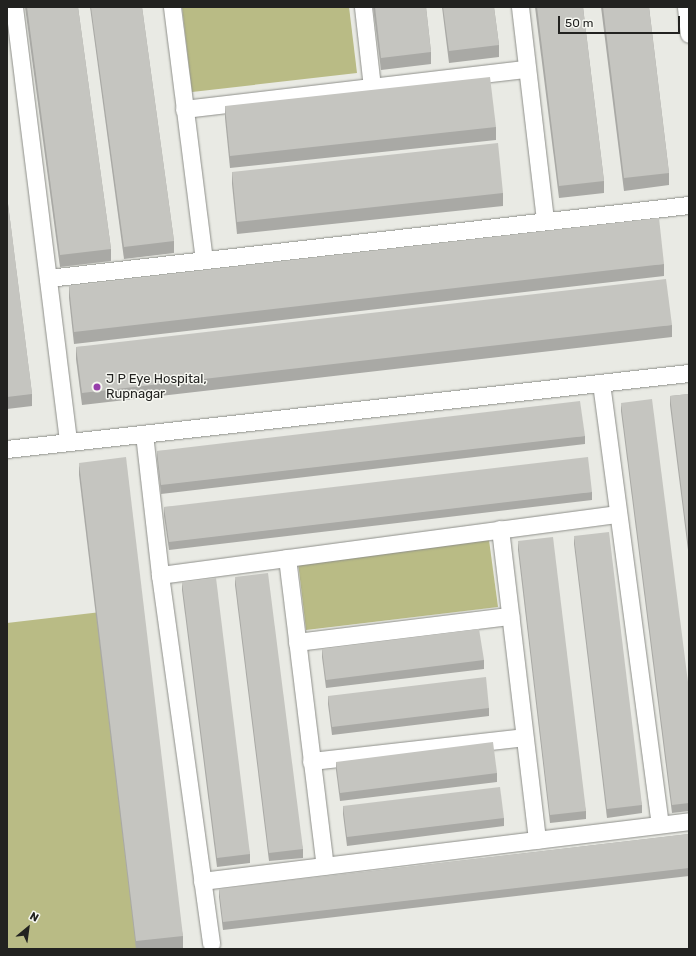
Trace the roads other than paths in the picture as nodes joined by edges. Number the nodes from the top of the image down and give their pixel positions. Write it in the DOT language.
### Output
graph roads {
  1 [pos="14,7"];
  2 [pos="172,7"];
  3 [pos="363,7"];
  4 [pos="520,7"];
  5 [pos="686,7"];
  6 [pos="689,34"];
  7 [pos="527,69"];
  8 [pos="372,87"];
  9 [pos="184,109"];
  10 [pos="689,205"];
  11 [pos="545,221"];
  12 [pos="204,260"];
  13 [pos="48,278"];
  14 [pos="689,373"];
  15 [pos="601,383"];
  16 [pos="144,434"];
  17 [pos="68,442"];
  18 [pos="7,449"];
  19 [pos="617,514"];
  20 [pos="500,529"];
  21 [pos="287,558"];
  22 [pos="160,576"];
  23 [pos="510,616"];
  24 [pos="297,642"];
  25 [pos="524,737"];
  26 [pos="312,761"];
  27 [pos="689,821"];
  28 [pos="660,824"];
  29 [pos="537,840"];
  30 [pos="325,866"];
  31 [pos="202,881"];
  32 [pos="211,943"];
  1 -- 13 [label="street"];
  2 -- 9 [label="street"];
  3 -- 8 [label="street"];
  4 -- 7 [label="street"];
  5 -- 6 [label="street"];
  7 -- 8 [label="street"];
  7 -- 11 [label="street"];
  8 -- 9 [label="street"];
  9 -- 12 [label="street"];
  10 -- 11 [label="street"];
  11 -- 12 [label="street"];
  12 -- 13 [label="street"];
  13 -- 17 [label="street"];
  14 -- 15 [label="street"];
  15 -- 16 [label="street"];
  15 -- 19 [label="street"];
  16 -- 17 [label="street"];
  16 -- 22 [label="street"];
  17 -- 18 [label="street"];
  19 -- 20 [label="street"];
  19 -- 28 [label="street"];
  20 -- 21 [label="street"];
  20 -- 23 [label="street"];
  21 -- 22 [label="street"];
  21 -- 24 [label="street"];
  22 -- 31 [label="street"];
  23 -- 24 [label="street"];
  23 -- 25 [label="street"];
  24 -- 26 [label="street"];
  25 -- 26 [label="street"];
  25 -- 29 [label="street"];
  26 -- 30 [label="street"];
  27 -- 28 [label="street"];
  28 -- 29 [label="street"];
  29 -- 30 [label="street"];
  30 -- 31 [label="street"];
  31 -- 32 [label="street"];
}
